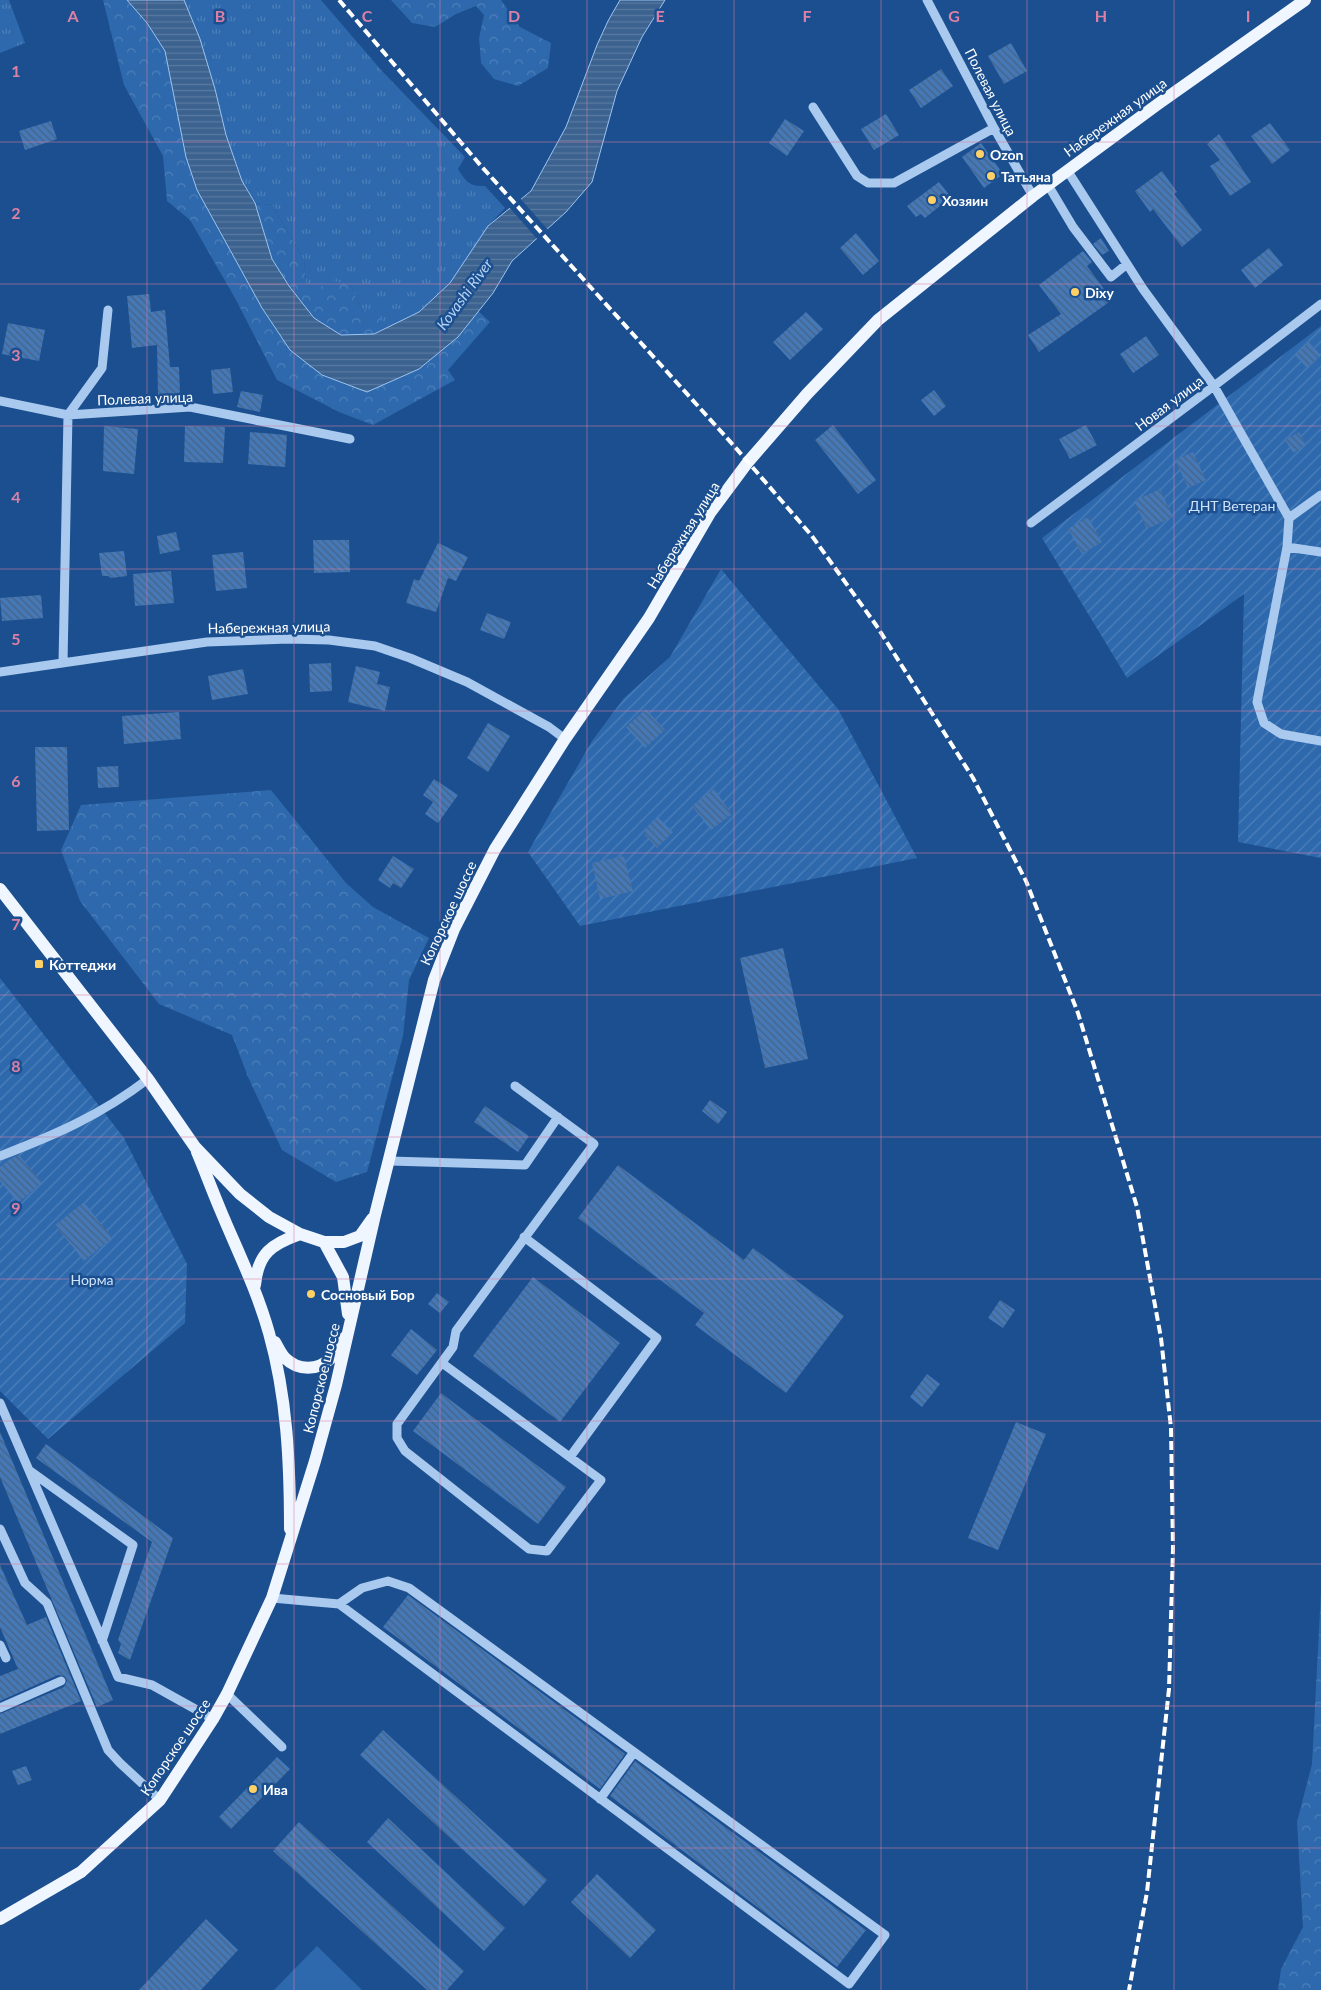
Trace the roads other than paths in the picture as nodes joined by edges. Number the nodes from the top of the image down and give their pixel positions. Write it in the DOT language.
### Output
graph roads {
  1 [pos="927,0"];
  2 [pos="1305,0"];
  3 [pos="813,107"];
  4 [pos="994,128"];
  5 [pos="1067,170"];
  6 [pos="1048,185"];
  7 [pos="1032,196"];
  8 [pos="1127,264"];
  9 [pos="1321,304"];
  10 [pos="108,310"];
  11 [pos="1214,386"];
  12 [pos="0,400"];
  13 [pos="68,415"];
  14 [pos="350,439"];
  15 [pos="1321,495"];
  16 [pos="1289,518"];
  17 [pos="1031,523"];
  18 [pos="1287,547"];
  19 [pos="1321,552"];
  20 [pos="63,663"];
  21 [pos="0,672"];
  22 [pos="565,739"];
  23 [pos="1321,740"];
  24 [pos="0,889"];
  25 [pos="148,1079"];
  26 [pos="515,1086"];
  27 [pos="558,1116"];
  28 [pos="195,1147"];
  29 [pos="0,1156"];
  30 [pos="390,1161"];
  31 [pos="375,1215"];
  32 [pos="300,1234"];
  33 [pos="524,1237"];
  34 [pos="324,1242"];
  35 [pos="255,1289"];
  36 [pos="349,1330"];
  37 [pos="269,1333"];
  38 [pos="442,1363"];
  39 [pos="0,1403"];
  40 [pos="570,1457"];
  41 [pos="29,1470"];
  42 [pos="0,1529"];
  43 [pos="290,1544"];
  44 [pos="272,1598"];
  45 [pos="339,1604"];
  46 [pos="102,1641"];
  47 [pos="0,1645"];
  48 [pos="6,1658"];
  49 [pos="61,1681"];
  50 [pos="227,1694"];
  51 [pos="0,1708"];
  52 [pos="213,1719"];
  53 [pos="282,1747"];
  54 [pos="634,1752"];
  55 [pos="600,1798"];
  56 [pos="160,1800"];
  57 [pos="0,1919"];
  1 -- 4 [label="street, Полевая улица"];
  2 -- 5 [label="main road, Набережная улица"];
  3 -- 4 [label="street"];
  4 -- 7 [label="street, Полевая улица"];
  5 -- 6 [label="main road, Набережная улица"];
  5 -- 8 [label="street"];
  6 -- 7 [label="main road, Набережная улица"];
  6 -- 8 [label="street"];
  7 -- 22 [label="main road, Набережная улица"];
  8 -- 11 [label="street"];
  9 -- 11 [label="street, Новая улица"];
  10 -- 13 [label="street"];
  11 -- 16 [label="street"];
  11 -- 17 [label="street, Новая улица"];
  12 -- 13 [label="street, Полевая улица"];
  13 -- 14 [label="street, Полевая улица"];
  13 -- 20 [label="street"];
  15 -- 16 [label="street"];
  16 -- 18 [label="street"];
  18 -- 19 [label="street"];
  18 -- 23 [label="street"];
  20 -- 21 [label="street, Набережная улица"];
  20 -- 22 [label="street, Набережная улица"];
  22 -- 30 [label="main road, Копорское шоссе"];
  24 -- 25 [label="main road"];
  25 -- 28 [label="main road"];
  25 -- 29 [label="street"];
  26 -- 27 [label="street"];
  27 -- 30 [label="street"];
  27 -- 33 [label="street"];
  28 -- 32 [label="main road"];
  28 -- 35 [label="main road"];
  30 -- 31 [label="main road, Копорское шоссе"];
  31 -- 34 [label="main road"];
  31 -- 36 [label="main road, Копорское шоссе"];
  32 -- 34 [label="main road"];
  32 -- 35 [label="main road"];
  33 -- 38 [label="street"];
  33 -- 40 [label="street"];
  34 -- 36 [label="main road"];
  35 -- 37 [label="main road"];
  36 -- 37 [label="main road"];
  36 -- 43 [label="main road, Копорское шоссе"];
  37 -- 43 [label="main road"];
  38 -- 40 [label="street"];
  38 -- 40 [label="street"];
  39 -- 41 [label="street"];
  41 -- 46 [label="street"];
  41 -- 46 [label="street"];
  42 -- 56 [label="street"];
  43 -- 44 [label="main road, Копорское шоссе"];
  44 -- 45 [label="street"];
  44 -- 50 [label="main road, Копорское шоссе"];
  45 -- 54 [label="street"];
  45 -- 55 [label="street"];
  46 -- 52 [label="street"];
  47 -- 48 [label="street"];
  49 -- 51 [label="street"];
  50 -- 52 [label="main road, Копорское шоссе"];
  50 -- 53 [label="street"];
  52 -- 56 [label="main road, Копорское шоссе"];
  54 -- 55 [label="street"];
  54 -- 55 [label="street"];
  56 -- 57 [label="main road, Копорское шоссе"];
}
